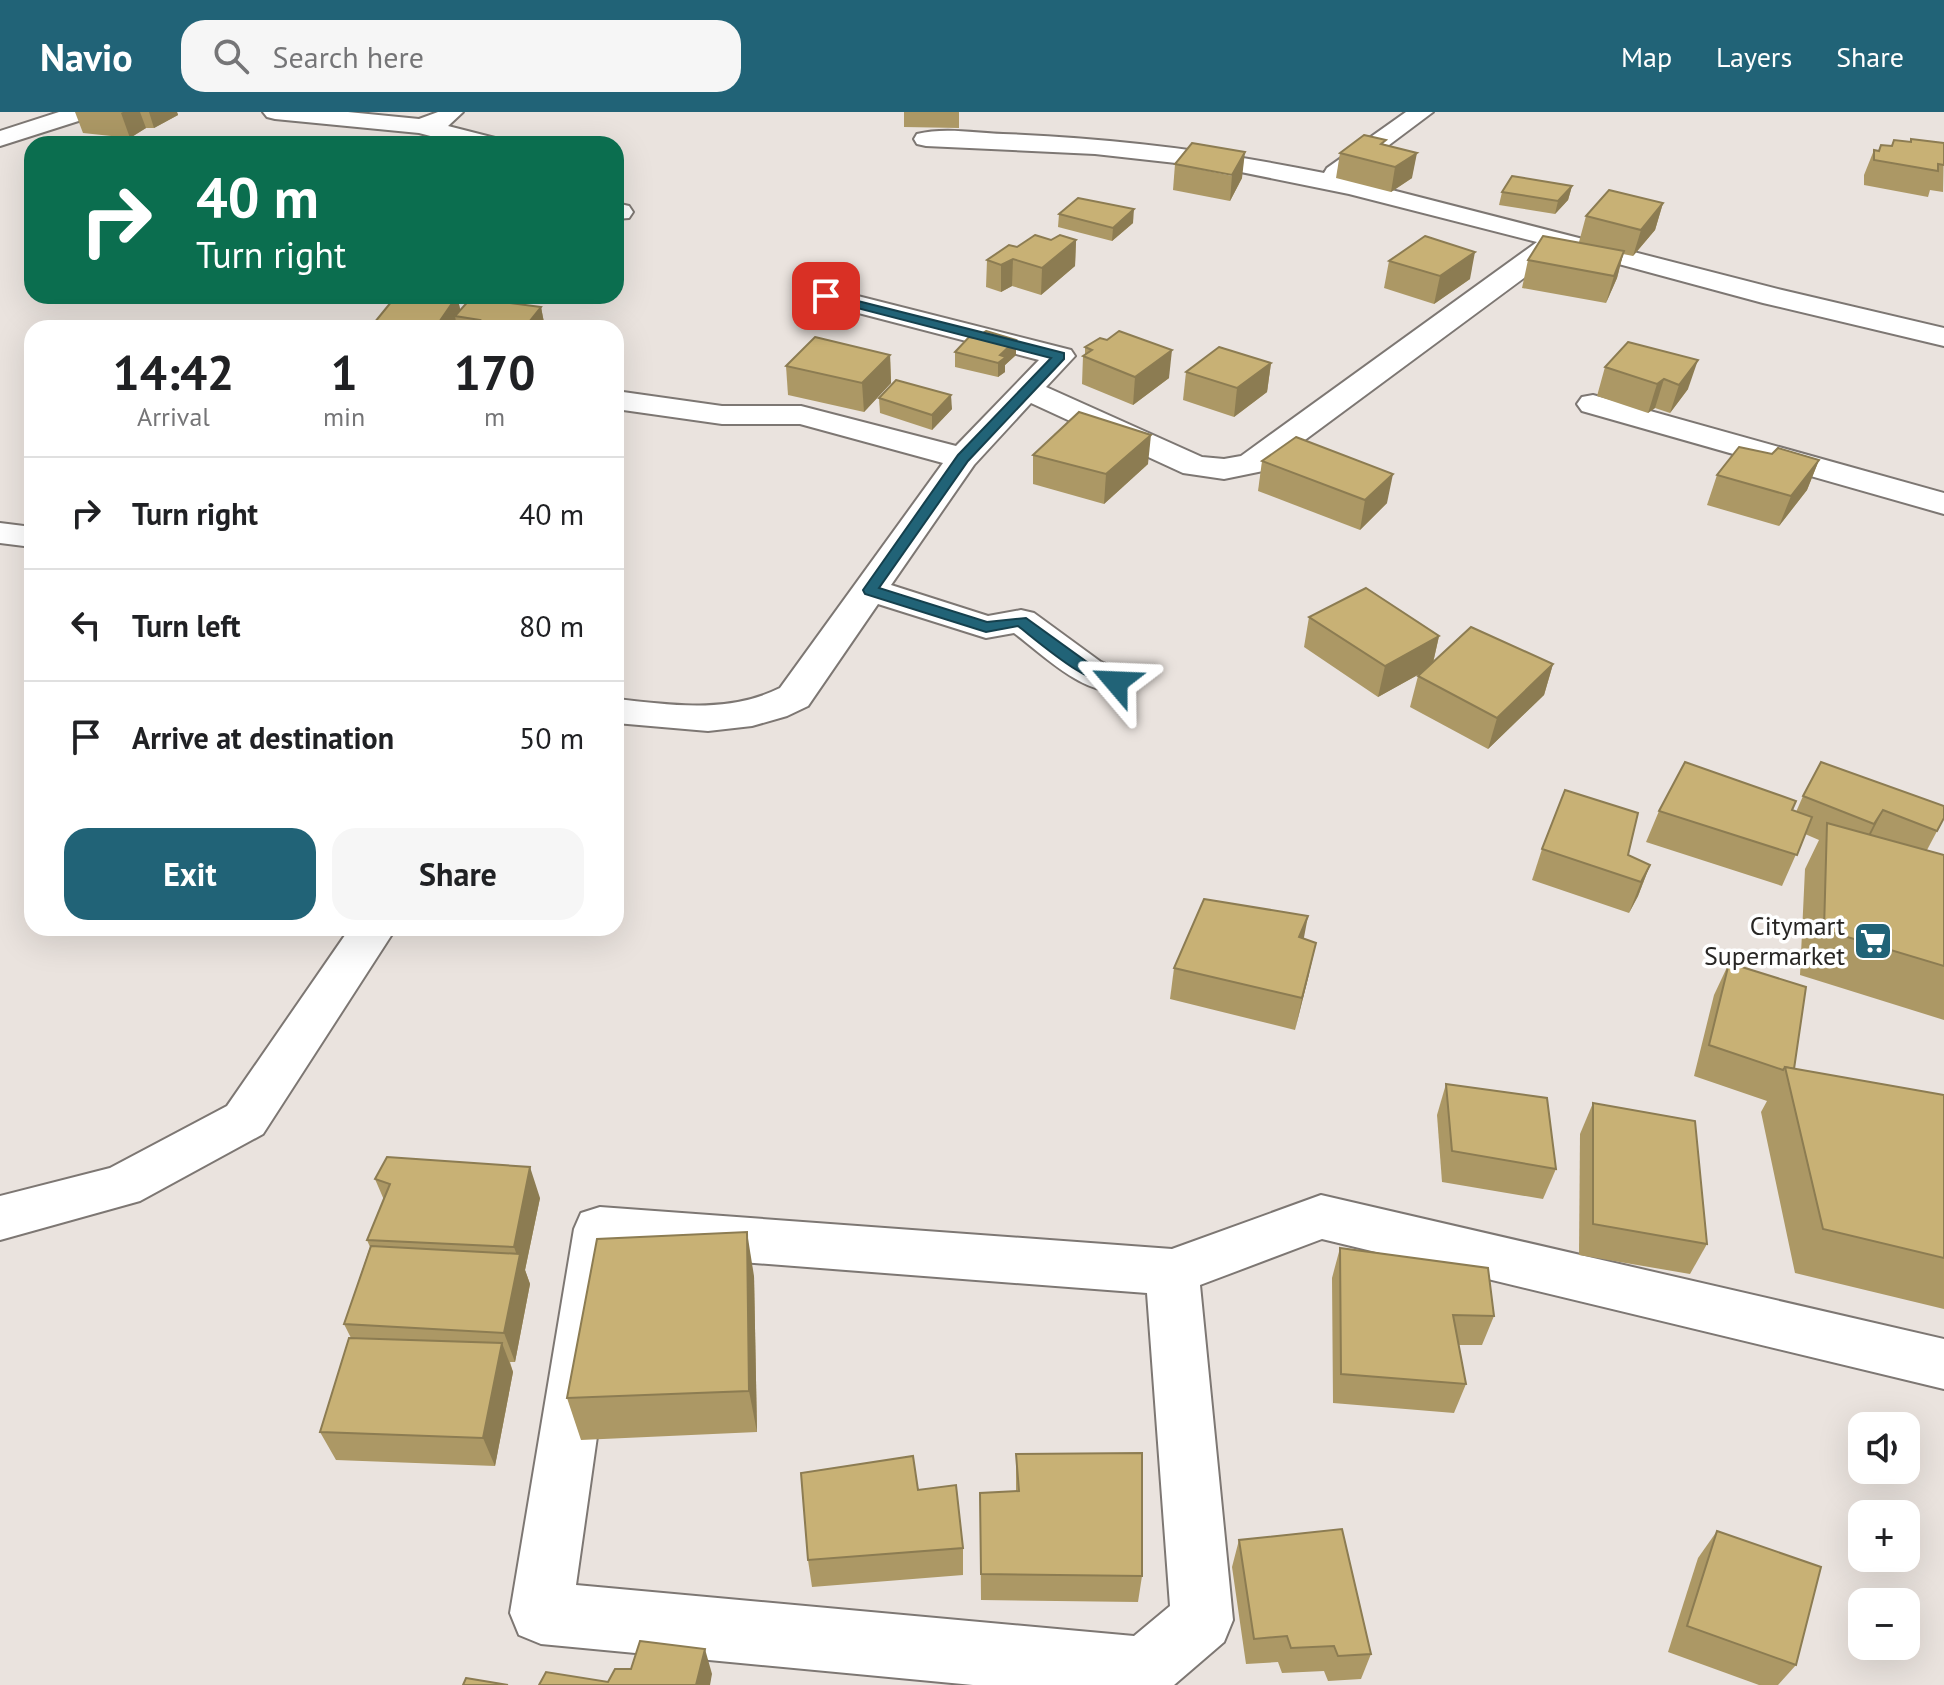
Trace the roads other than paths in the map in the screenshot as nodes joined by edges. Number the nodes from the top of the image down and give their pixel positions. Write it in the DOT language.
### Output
graph roads {
  1 [pos="83,112"];
  2 [pos="275,112"];
  3 [pos="451,112"];
  4 [pos="1421,112"];
  5 [pos="330,116"];
  6 [pos="419,126"];
  7 [pos="299,136"];
  8 [pos="458,136"];
  9 [pos="0,139"];
  10 [pos="926,139"];
  11 [pos="1324,181"];
  12 [pos="1557,240"];
  13 [pos="826,296"];
  14 [pos="1944,337"];
  15 [pos="1026,390"];
  16 [pos="624,401"];
  17 [pos="1593,404"];
  18 [pos="963,458"];
  19 [pos="1944,504"];
  20 [pos="0,533"];
  21 [pos="24,536"];
  22 [pos="870,590"];
  23 [pos="1116,682"];
  24 [pos="624,712"];
  25 [pos="369,936"];
  26 [pos="0,1218"];
  27 [pos="1172,1272"];
  28 [pos="1944,1364"];
  1 -- 9 [label="street"];
  2 -- 5 [label="street"];
  3 -- 6 [label="street"];
  4 -- 11 [label="street"];
  5 -- 6 [label="street"];
  5 -- 7 [label="street"];
  6 -- 8 [label="street"];
  10 -- 11 [label="street"];
  11 -- 12 [label="street"];
  12 -- 14 [label="street"];
  12 -- 15 [label="street"];
  13 -- 15 [label="street"];
  15 -- 18 [label="street"];
  16 -- 18 [label="street"];
  17 -- 19 [label="street"];
  18 -- 22 [label="street"];
  20 -- 21 [label="street"];
  22 -- 23 [label="street"];
  22 -- 24 [label="street"];
  25 -- 26 [label="street"];
  27 -- 27 [label="street"];
  27 -- 28 [label="street"];
}
